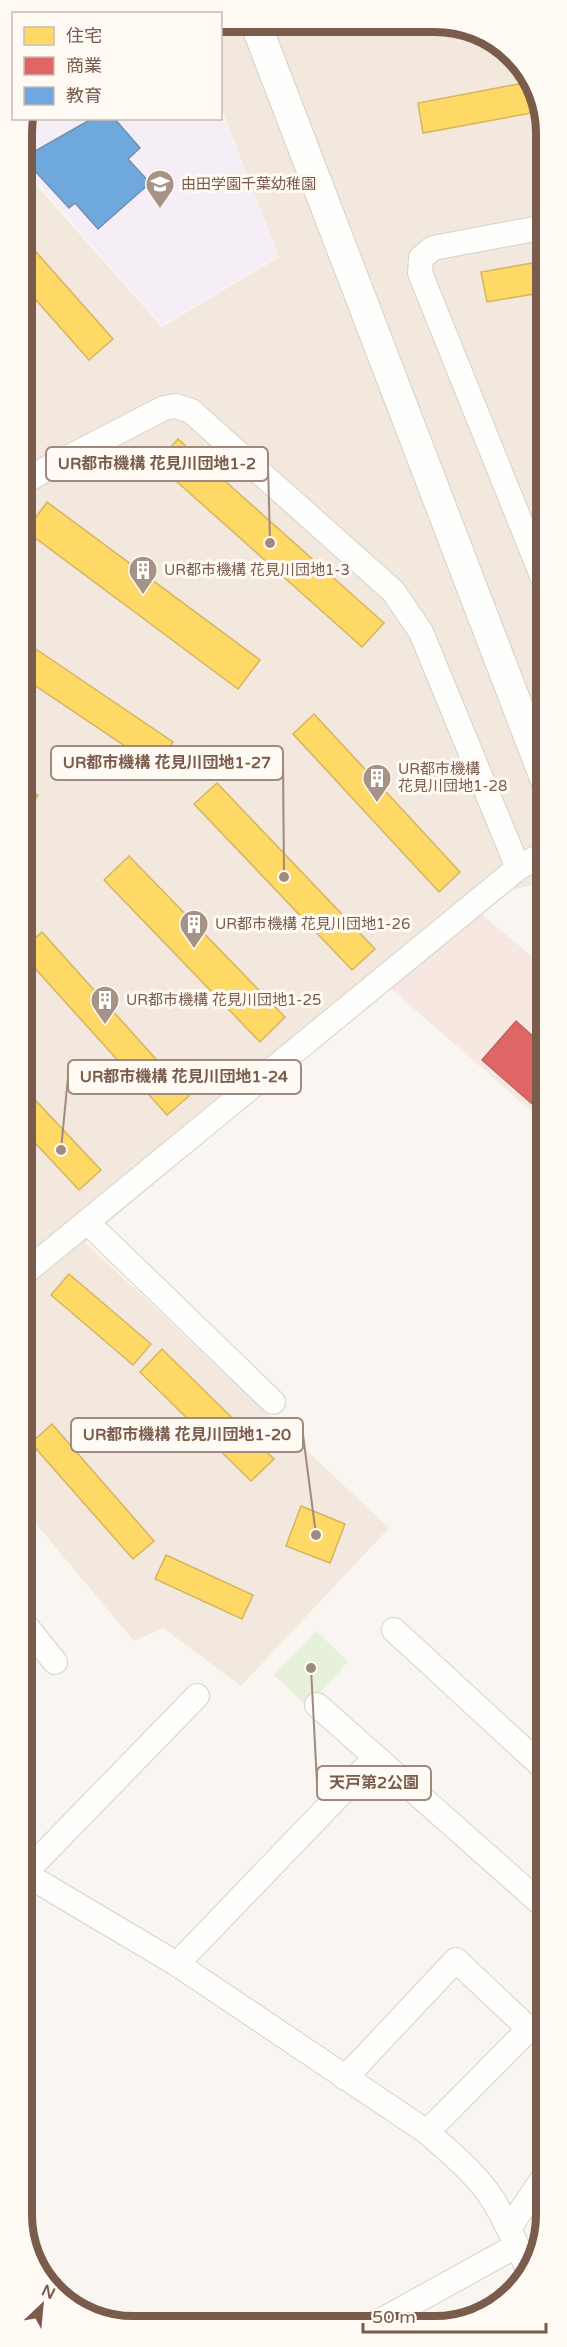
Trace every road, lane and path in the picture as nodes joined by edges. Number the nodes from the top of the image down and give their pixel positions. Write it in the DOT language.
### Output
graph roads {
  1 [pos="259,32"];
  2 [pos="536,229"];
  3 [pos="32,477"];
  4 [pos="536,560"];
  5 [pos="536,754"];
  6 [pos="536,858"];
  7 [pos="518,868"];
  8 [pos="87,1222"];
  9 [pos="32,1267"];
  10 [pos="273,1402"];
  11 [pos="394,1630"];
  12 [pos="32,1633"];
  13 [pos="55,1662"];
  14 [pos="197,1696"];
  15 [pos="317,1705"];
  16 [pos="375,1758"];
  17 [pos="535,1760"];
  18 [pos="32,1864"];
  19 [pos="32,1878"];
  20 [pos="535,1898"];
  21 [pos="177,1964"];
  22 [pos="345,2078"];
  23 [pos="427,2132"];
  24 [pos="535,2195"];
  25 [pos="513,2237"];
  26 [pos="524,2261"];
  27 [pos="387,2316"];
  1 -- 5 [label="street"];
  2 -- 4 [label="street"];
  3 -- 7 [label="street"];
  6 -- 7 [label="street"];
  7 -- 8 [label="street"];
  8 -- 9 [label="street"];
  8 -- 10 [label="street"];
  11 -- 17 [label="street"];
  12 -- 13 [label="street"];
  14 -- 18 [label="street"];
  15 -- 16 [label="street"];
  16 -- 20 [label="street"];
  16 -- 21 [label="street"];
  19 -- 21 [label="street"];
  21 -- 22 [label="street"];
  22 -- 23 [label="street"];
  22 -- 23 [label="street"];
  23 -- 25 [label="street"];
  24 -- 25 [label="street"];
  25 -- 26 [label="street"];
  25 -- 27 [label="street"];
}
